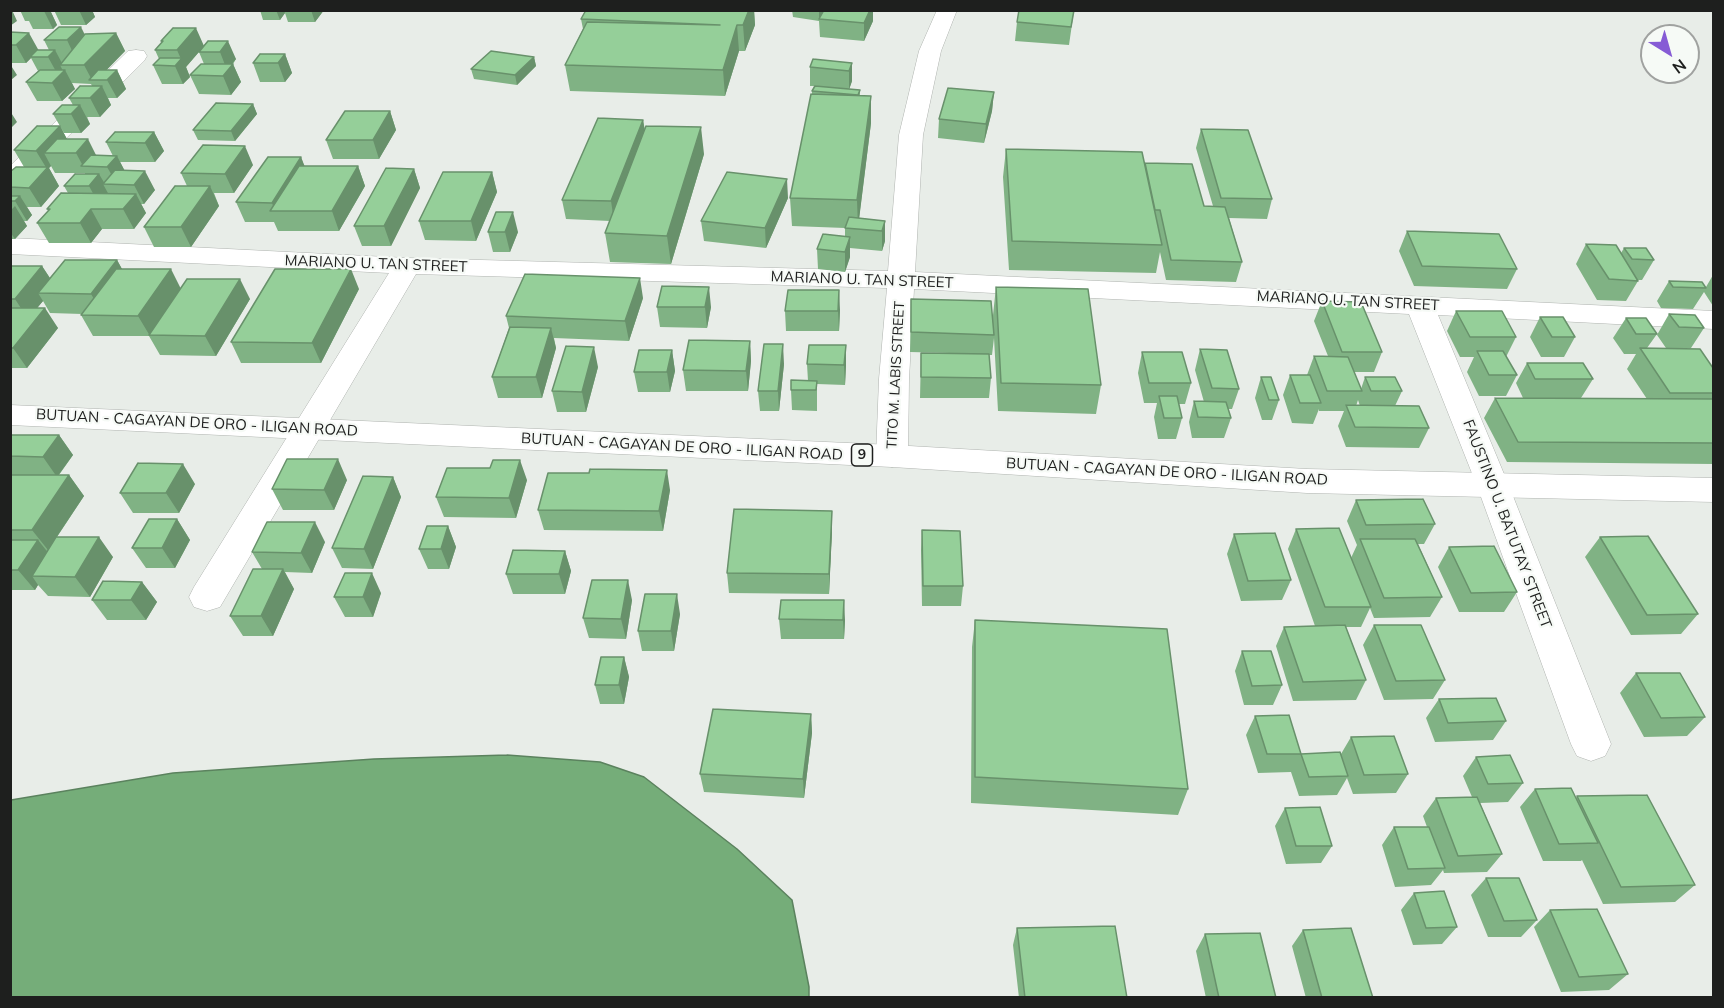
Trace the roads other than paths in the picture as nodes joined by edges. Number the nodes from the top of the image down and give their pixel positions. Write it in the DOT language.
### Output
graph roads {
  1 [pos="946,10"];
  2 [pos="136,56"];
  3 [pos="10,180"];
  4 [pos="10,246"];
  5 [pos="407,266"];
  6 [pos="902,280"];
  7 [pos="1420,305"];
  8 [pos="1713,320"];
  9 [pos="10,415"];
  10 [pos="310,428"];
  11 [pos="892,456"];
  12 [pos="1493,486"];
  13 [pos="1713,490"];
  14 [pos="207,597"];
  15 [pos="1591,744"];
  1 -- 6 [label="main road, TITO M. LABIS STREET"];
  2 -- 3 [label="main road"];
  4 -- 5 [label="main road, MARIANO U. TAN STREET"];
  5 -- 6 [label="main road, MARIANO U. TAN STREET"];
  5 -- 10 [label="main road"];
  6 -- 7 [label="main road, MARIANO U. TAN STREET"];
  6 -- 11 [label="main road, TITO M. LABIS STREET"];
  7 -- 8 [label="main road, MARIANO U. TAN STREET"];
  7 -- 12 [label="main road, FAUSTINO U. BATUTAY STREET"];
  9 -- 10 [label="main road, BUTUAN - CAGAYAN DE ORO - ILIGAN ROAD / 9"];
  10 -- 11 [label="main road, BUTUAN - CAGAYAN DE ORO - ILIGAN ROAD / 9"];
  10 -- 14 [label="main road"];
  11 -- 12 [label="main road, BUTUAN - CAGAYAN DE ORO - ILIGAN ROAD / 9"];
  12 -- 13 [label="main road, BUTUAN - CAGAYAN DE ORO - ILIGAN ROAD / 9"];
  12 -- 15 [label="main road, FAUSTINO U. BATUTAY STREET"];
}
